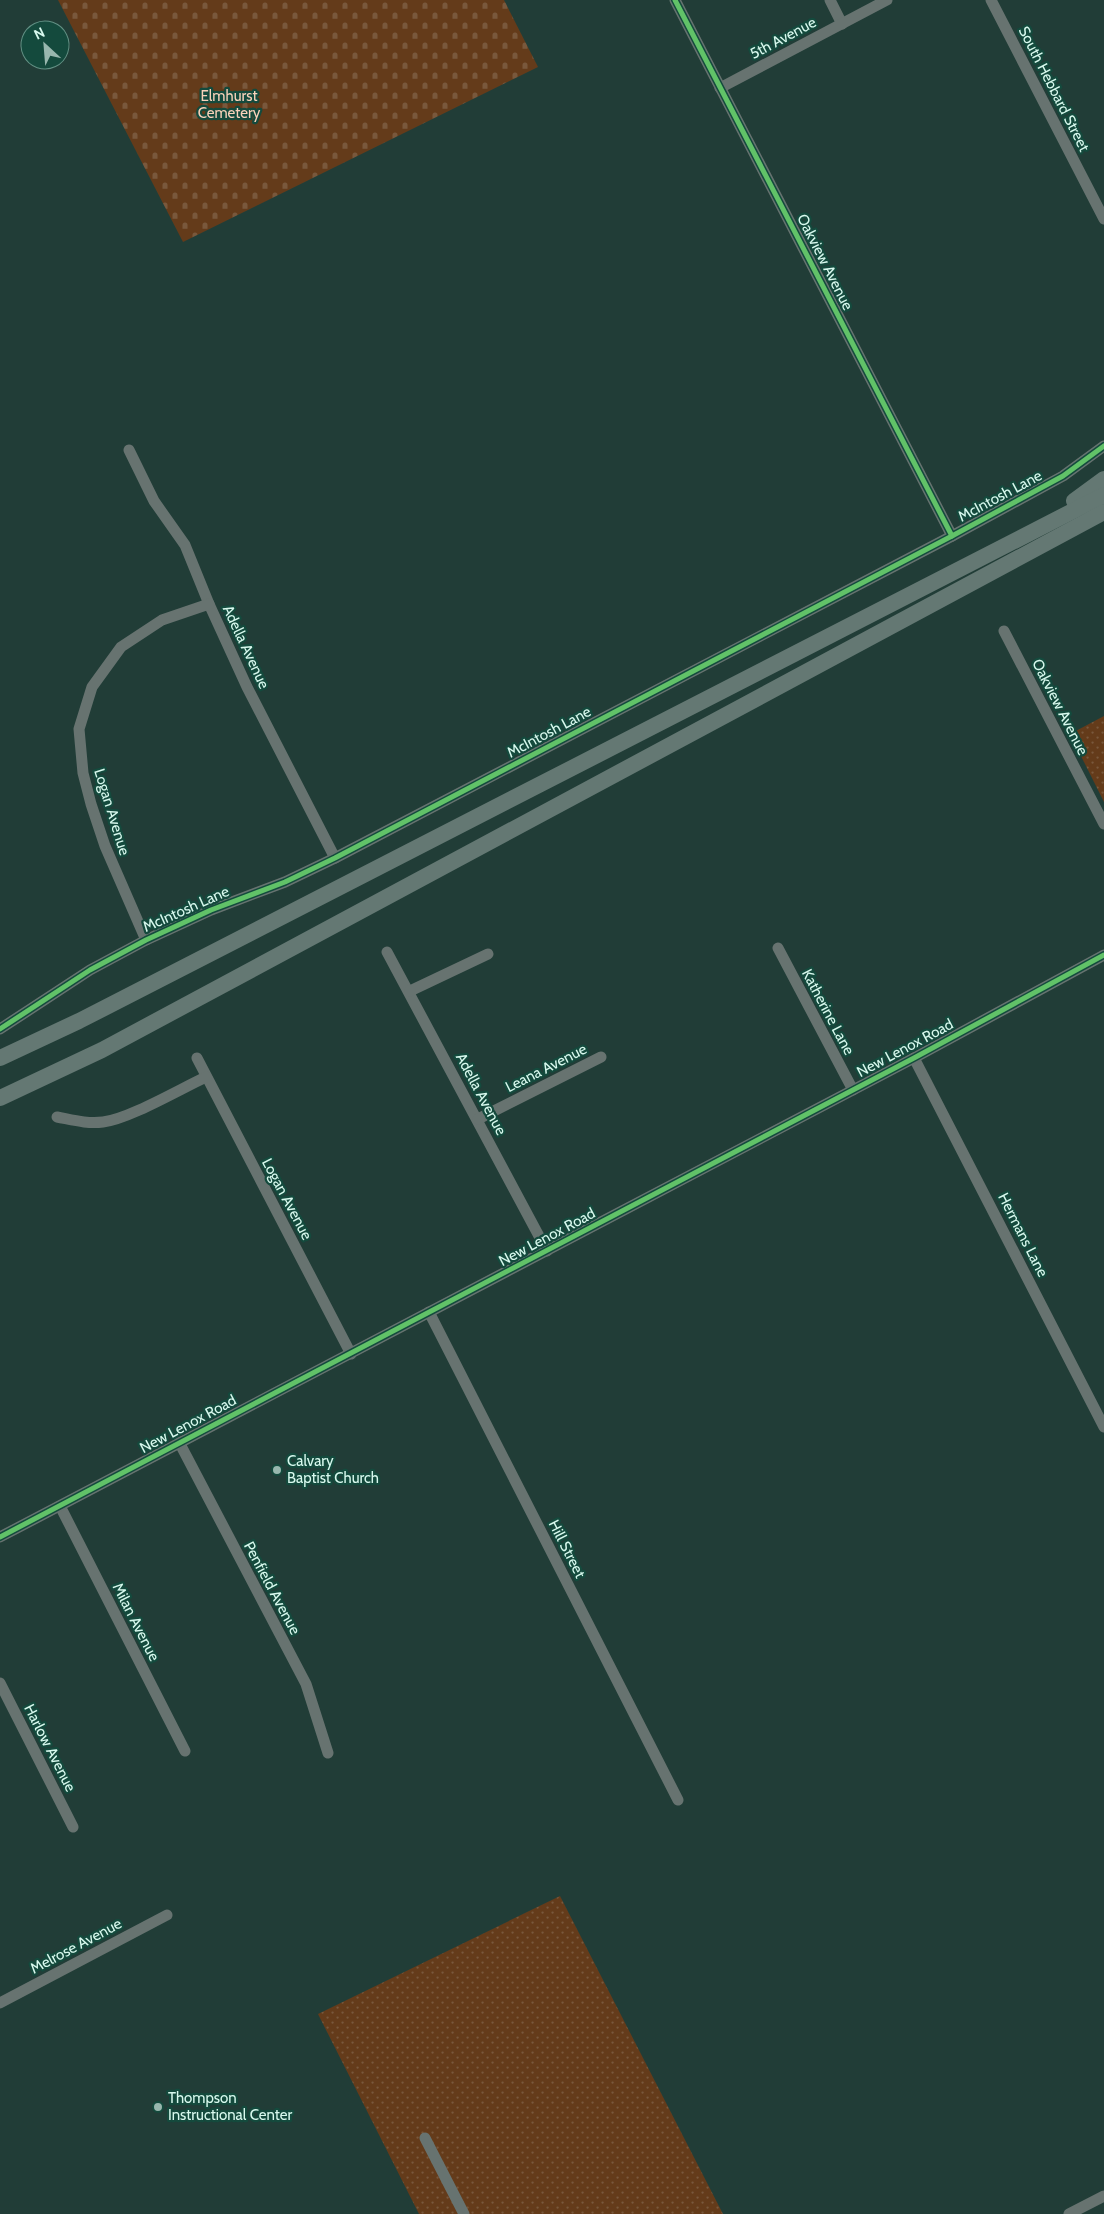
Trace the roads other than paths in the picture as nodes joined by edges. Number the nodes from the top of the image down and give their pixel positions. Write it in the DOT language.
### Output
graph roads {
  1 [pos="675,0"];
  2 [pos="830,0"];
  3 [pos="888,0"];
  4 [pos="991,0"];
  5 [pos="842,24"];
  6 [pos="720,88"];
  7 [pos="1104,219"];
  8 [pos="1104,446"];
  9 [pos="129,450"];
  10 [pos="1104,479"];
  11 [pos="1104,495"];
  12 [pos="1104,512"];
  13 [pos="1104,526"];
  14 [pos="1072,529"];
  15 [pos="952,536"];
  16 [pos="1023,537"];
  17 [pos="209,604"];
  18 [pos="1004,631"];
  19 [pos="1104,824"];
  20 [pos="336,858"];
  21 [pos="146,940"];
  22 [pos="778,948"];
  23 [pos="387,952"];
  24 [pos="488,954"];
  25 [pos="1104,956"];
  26 [pos="410,992"];
  27 [pos="0,1029"];
  28 [pos="601,1057"];
  29 [pos="0,1058"];
  30 [pos="197,1058"];
  31 [pos="914,1058"];
  32 [pos="206,1077"];
  33 [pos="852,1090"];
  34 [pos="0,1098"];
  35 [pos="57,1117"];
  36 [pos="478,1119"];
  37 [pos="547,1251"];
  38 [pos="429,1312"];
  39 [pos="351,1354"];
  40 [pos="1103,1425"];
  41 [pos="179,1442"];
  42 [pos="60,1506"];
  43 [pos="0,1537"];
  44 [pos="0,1684"];
  45 [pos="185,1751"];
  46 [pos="328,1753"];
  47 [pos="678,1800"];
  48 [pos="73,1827"];
  49 [pos="167,1915"];
  50 [pos="0,2003"];
  51 [pos="425,2138"];
  52 [pos="1104,2196"];
  53 [pos="464,2214"];
  54 [pos="1069,2214"];
  1 -- 6 [label="street, Oakview Avenue"];
  2 -- 5 [label="street"];
  3 -- 5 [label="street, 5th Avenue"];
  4 -- 7 [label="street, South Hebbard Street"];
  5 -- 6 [label="street, 5th Avenue"];
  6 -- 15 [label="street, Oakview Avenue"];
  8 -- 15 [label="street, McIntosh Lane"];
  9 -- 17 [label="street, Adella Avenue"];
  10 -- 16 [label="highway"];
  11 -- 16 [label="highway"];
  12 -- 14 [label="highway"];
  13 -- 14 [label="highway"];
  14 -- 34 [label="highway"];
  15 -- 20 [label="street, McIntosh Lane"];
  16 -- 29 [label="highway"];
  17 -- 20 [label="street, Adella Avenue"];
  17 -- 21 [label="street, Logan Avenue"];
  18 -- 19 [label="street, Oakview Avenue"];
  20 -- 21 [label="street, McIntosh Lane"];
  21 -- 27 [label="street, McIntosh Lane"];
  22 -- 33 [label="street, Katherine Lane"];
  23 -- 26 [label="street, Adella Avenue"];
  24 -- 26 [label="street"];
  25 -- 31 [label="street, New Lenox Road"];
  26 -- 36 [label="street, Adella Avenue"];
  28 -- 36 [label="street, Leana Avenue"];
  30 -- 32 [label="street, Logan Avenue"];
  31 -- 33 [label="street, New Lenox Road"];
  31 -- 40 [label="street, Hermans Lane"];
  32 -- 35 [label="street"];
  32 -- 39 [label="street, Logan Avenue"];
  33 -- 37 [label="street, New Lenox Road"];
  36 -- 37 [label="street, Adella Avenue"];
  37 -- 38 [label="street, New Lenox Road"];
  38 -- 39 [label="street, New Lenox Road"];
  38 -- 47 [label="street, Hill Street"];
  39 -- 41 [label="street, New Lenox Road"];
  41 -- 42 [label="street, New Lenox Road"];
  41 -- 46 [label="street, Penfield Avenue"];
  42 -- 43 [label="street, New Lenox Road"];
  42 -- 45 [label="street, Milan Avenue"];
  44 -- 48 [label="street, Harlow Avenue"];
  49 -- 50 [label="street, Melrose Avenue"];
  51 -- 53 [label="street"];
  52 -- 54 [label="street"];
}
